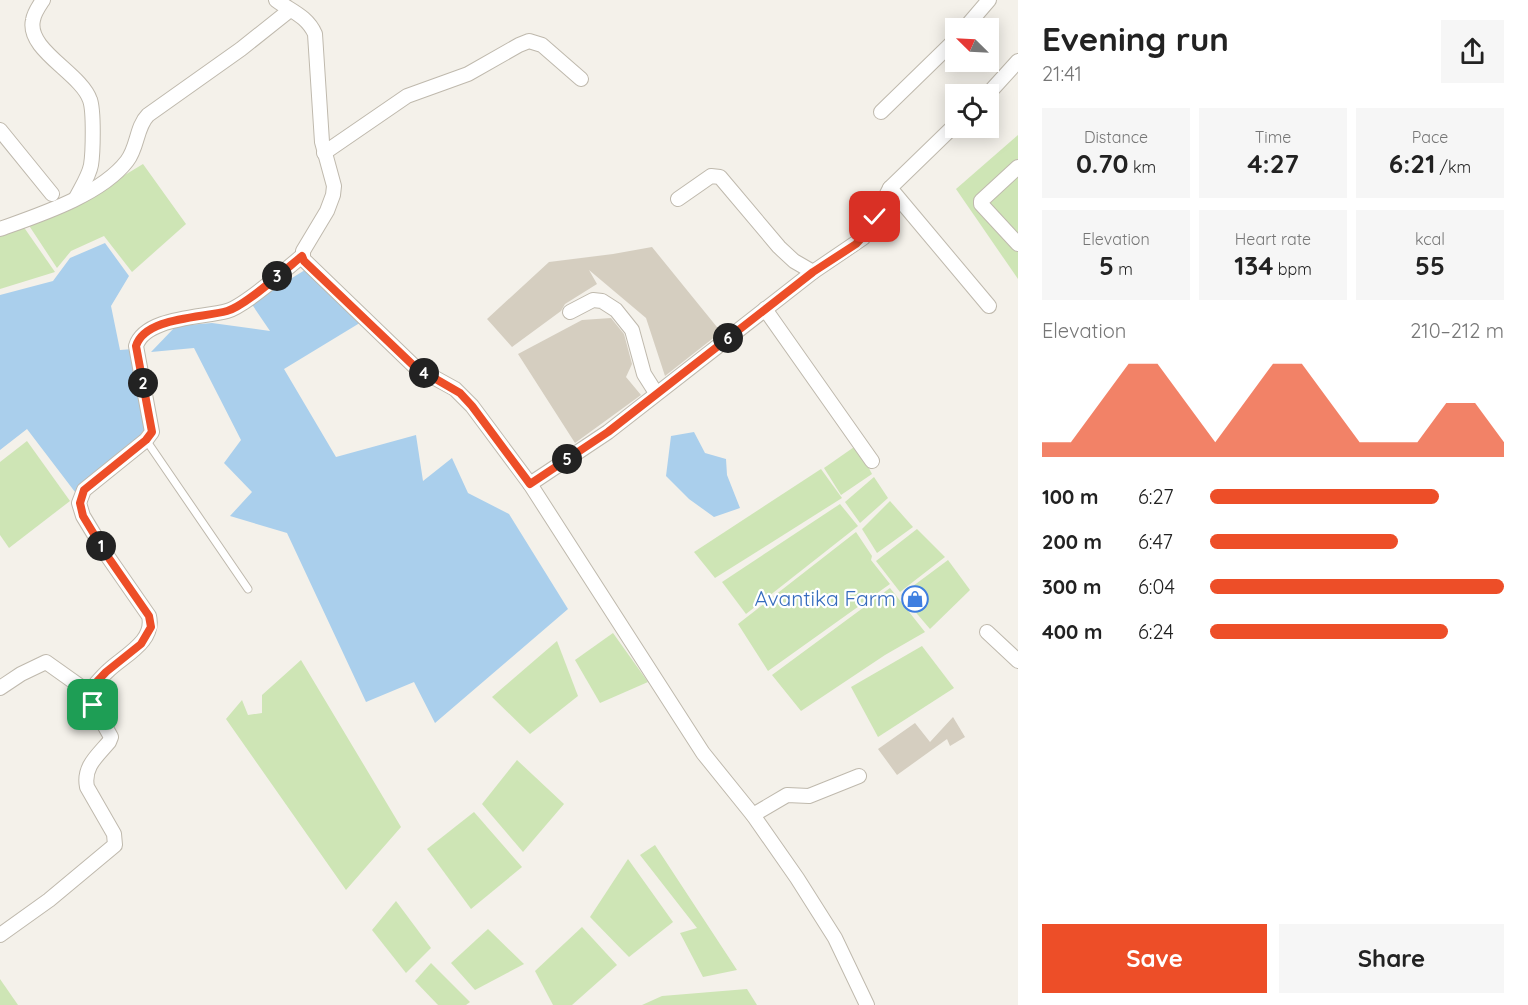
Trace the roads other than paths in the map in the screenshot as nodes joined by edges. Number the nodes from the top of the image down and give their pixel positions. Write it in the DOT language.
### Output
graph roads {
  1 [pos="43,0"];
  2 [pos="276,0"];
  3 [pos="989,0"];
  4 [pos="290,10"];
  5 [pos="974,18"];
  6 [pos="945,50"];
  7 [pos="1018,61"];
  8 [pos="581,79"];
  9 [pos="997,84"];
  10 [pos="881,112"];
  11 [pos="0,130"];
  12 [pos="945,135"];
  13 [pos="324,153"];
  14 [pos="1018,167"];
  15 [pos="890,188"];
  16 [pos="52,194"];
  17 [pos="76,198"];
  18 [pos="678,199"];
  19 [pos="0,229"];
  20 [pos="1018,244"];
  21 [pos="302,256"];
  22 [pos="813,272"];
  23 [pos="989,306"];
  24 [pos="765,309"];
  25 [pos="570,312"];
  26 [pos="656,393"];
  27 [pos="146,440"];
  28 [pos="872,460"];
  29 [pos="530,484"];
  30 [pos="248,589"];
  31 [pos="987,632"];
  32 [pos="1018,661"];
  33 [pos="0,688"];
  34 [pos="89,690"];
  35 [pos="859,777"];
  36 [pos="753,815"];
  37 [pos="0,935"];
  38 [pos="867,1005"];
  1 -- 17 [label="street"];
  2 -- 4 [label="street"];
  3 -- 5 [label="street"];
  4 -- 13 [label="street"];
  4 -- 17 [label="street"];
  6 -- 10 [label="street"];
  7 -- 9 [label="street"];
  8 -- 13 [label="street"];
  11 -- 16 [label="street"];
  12 -- 15 [label="street"];
  13 -- 21 [label="street"];
  14 -- 20 [label="street"];
  15 -- 22 [label="street"];
  15 -- 23 [label="street"];
  17 -- 19 [label="street"];
  18 -- 22 [label="street"];
  21 -- 27 [label="street"];
  21 -- 29 [label="street"];
  22 -- 24 [label="street"];
  24 -- 26 [label="street"];
  24 -- 28 [label="street"];
  25 -- 26 [label="street"];
  26 -- 29 [label="street"];
  27 -- 30 [label="lane"];
  27 -- 34 [label="street"];
  29 -- 36 [label="street"];
  31 -- 32 [label="street"];
  33 -- 34 [label="street"];
  34 -- 37 [label="street"];
  35 -- 36 [label="street"];
  36 -- 38 [label="street"];
}
